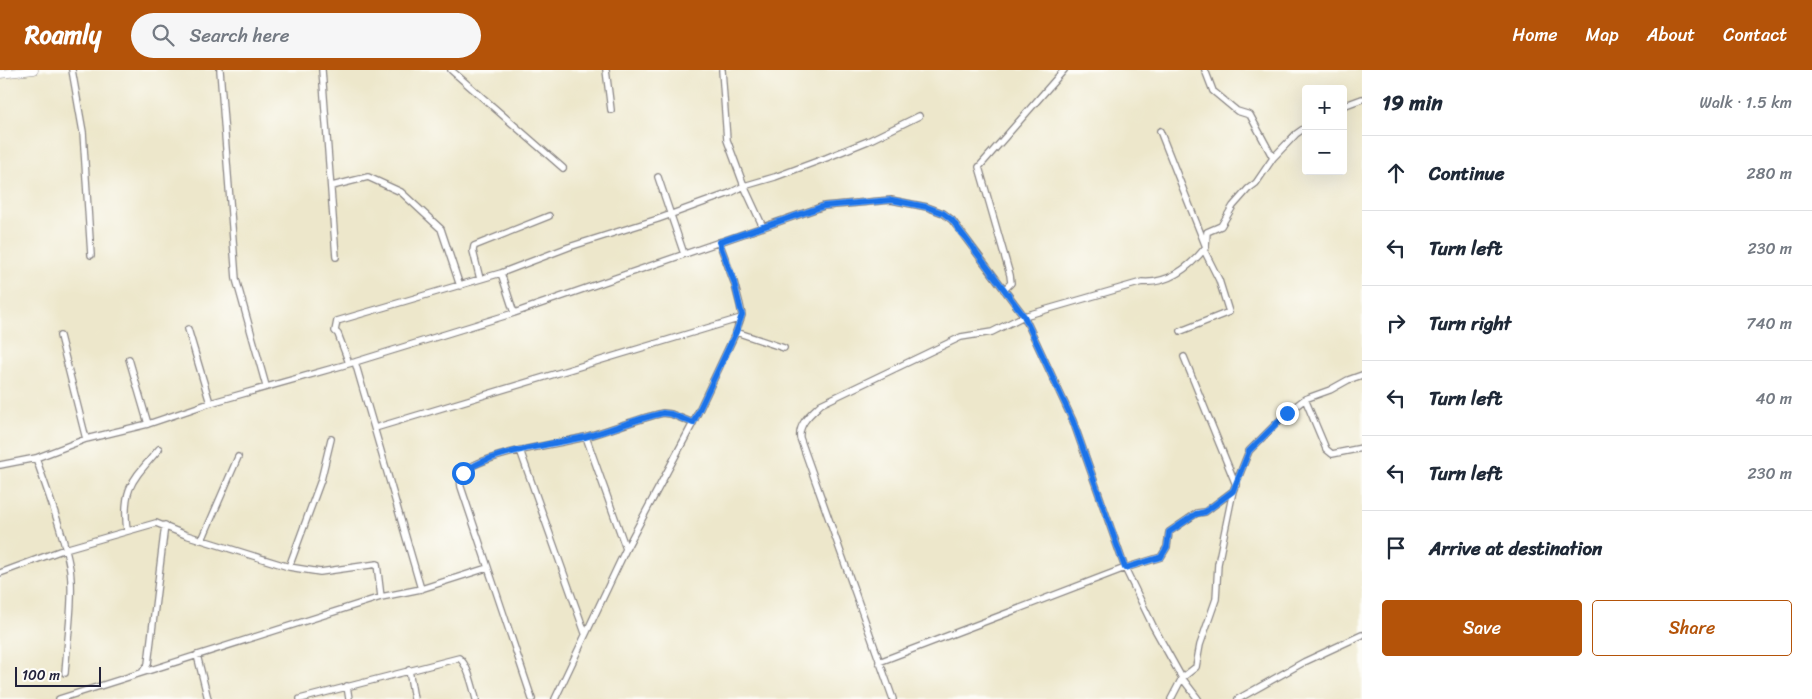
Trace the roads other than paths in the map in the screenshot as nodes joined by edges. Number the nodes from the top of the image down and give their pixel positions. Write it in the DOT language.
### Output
graph roads {
  1 [pos="34,70"];
  2 [pos="72,70"];
  3 [pos="220,70"];
  4 [pos="322,70"];
  5 [pos="451,70"];
  6 [pos="606,70"];
  7 [pos="722,70"];
  8 [pos="1064,70"];
  9 [pos="1205,70"];
  10 [pos="0,74"];
  11 [pos="1362,99"];
  12 [pos="1347,105"];
  13 [pos="611,110"];
  14 [pos="919,116"];
  15 [pos="1302,130"];
  16 [pos="1160,131"];
  17 [pos="1273,158"];
  18 [pos="563,168"];
  19 [pos="658,177"];
  20 [pos="332,186"];
  21 [pos="744,186"];
  22 [pos="670,215"];
  23 [pos="548,216"];
  24 [pos="763,227"];
  25 [pos="719,242"];
  26 [pos="1205,248"];
  27 [pos="684,254"];
  28 [pos="91,256"];
  29 [pos="336,256"];
  30 [pos="501,273"];
  31 [pos="480,279"];
  32 [pos="460,286"];
  33 [pos="1004,290"];
  34 [pos="514,312"];
  35 [pos="1024,316"];
  36 [pos="741,318"];
  37 [pos="188,329"];
  38 [pos="1182,331"];
  39 [pos="736,332"];
  40 [pos="60,336"];
  41 [pos="784,348"];
  42 [pos="1184,357"];
  43 [pos="129,359"];
  44 [pos="352,362"];
  45 [pos="1362,375"];
  46 [pos="266,386"];
  47 [pos="1305,399"];
  48 [pos="210,403"];
  49 [pos="693,423"];
  50 [pos="148,424"];
  51 [pos="375,428"];
  52 [pos="586,437"];
  53 [pos="86,439"];
  54 [pos="331,439"];
  55 [pos="1362,448"];
  56 [pos="159,449"];
  57 [pos="520,450"];
  58 [pos="36,458"];
  59 [pos="238,458"];
  60 [pos="0,465"];
  61 [pos="1236,485"];
  62 [pos="1233,491"];
  63 [pos="165,525"];
  64 [pos="127,531"];
  65 [pos="202,540"];
  66 [pos="65,549"];
  67 [pos="626,549"];
  68 [pos="289,567"];
  69 [pos="487,568"];
  70 [pos="1125,568"];
  71 [pos="0,573"];
  72 [pos="421,590"];
  73 [pos="381,596"];
  74 [pos="585,633"];
  75 [pos="1362,635"];
  76 [pos="197,655"];
  77 [pos="879,662"];
  78 [pos="409,670"];
  79 [pos="143,671"];
  80 [pos="65,673"];
  81 [pos="1182,678"];
  82 [pos="348,686"];
  83 [pos="82,691"];
  84 [pos="59,699"];
  85 [pos="82,699"];
  86 [pos="208,699"];
  87 [pos="300,699"];
  88 [pos="349,699"];
  89 [pos="414,699"];
  90 [pos="476,699"];
  91 [pos="532,699"];
  92 [pos="555,699"];
  93 [pos="893,699"];
  94 [pos="1171,699"];
  95 [pos="1198,699"];
  96 [pos="1238,699"];
  1 -- 10 [label="street"];
  2 -- 28 [label="street"];
  3 -- 46 [label="street"];
  4 -- 20 [label="street"];
  5 -- 18 [label="street"];
  6 -- 13 [label="street"];
  7 -- 21 [label="street"];
  8 -- 33 [label="street"];
  9 -- 17 [label="street"];
  11 -- 12 [label="street"];
  14 -- 21 [label="street"];
  15 -- 17 [label="street"];
  16 -- 26 [label="street"];
  17 -- 26 [label="street"];
  19 -- 22 [label="street"];
  20 -- 29 [label="street"];
  20 -- 32 [label="street"];
  21 -- 22 [label="street"];
  21 -- 24 [label="street"];
  22 -- 27 [label="street"];
  22 -- 30 [label="street"];
  23 -- 31 [label="street"];
  24 -- 25 [label="street"];
  24 -- 33 [label="street"];
  25 -- 27 [label="street"];
  25 -- 36 [label="street"];
  26 -- 35 [label="street"];
  26 -- 38 [label="street"];
  27 -- 34 [label="street"];
  30 -- 31 [label="street"];
  30 -- 34 [label="street"];
  31 -- 32 [label="street"];
  32 -- 44 [label="street"];
  33 -- 35 [label="street"];
  34 -- 44 [label="street"];
  35 -- 70 [label="street"];
  35 -- 77 [label="street"];
  36 -- 39 [label="street"];
  36 -- 51 [label="street"];
  37 -- 48 [label="street"];
  39 -- 41 [label="street"];
  39 -- 49 [label="street"];
  40 -- 53 [label="street"];
  42 -- 61 [label="street"];
  43 -- 50 [label="street"];
  44 -- 46 [label="street"];
  44 -- 51 [label="street"];
  45 -- 47 [label="street"];
  46 -- 48 [label="street"];
  47 -- 55 [label="street"];
  47 -- 61 [label="street"];
  48 -- 50 [label="street"];
  49 -- 52 [label="street"];
  49 -- 67 [label="street"];
  50 -- 53 [label="street"];
  51 -- 72 [label="street"];
  52 -- 57 [label="street"];
  52 -- 67 [label="street"];
  53 -- 58 [label="street"];
  54 -- 68 [label="street"];
  56 -- 64 [label="street"];
  57 -- 69 [label="street"];
  57 -- 74 [label="street"];
  58 -- 60 [label="street"];
  58 -- 66 [label="street"];
  59 -- 65 [label="street"];
  61 -- 62 [label="street"];
  62 -- 70 [label="street"];
  62 -- 81 [label="street"];
  63 -- 64 [label="street"];
  63 -- 65 [label="street"];
  63 -- 79 [label="street"];
  64 -- 66 [label="street"];
  65 -- 68 [label="street"];
  66 -- 71 [label="street"];
  66 -- 80 [label="street"];
  67 -- 74 [label="street"];
  68 -- 73 [label="street"];
  69 -- 72 [label="street"];
  69 -- 91 [label="street"];
  70 -- 77 [label="street"];
  70 -- 81 [label="street"];
  72 -- 73 [label="street"];
  73 -- 76 [label="street"];
  74 -- 92 [label="street"];
  75 -- 96 [label="street"];
  76 -- 79 [label="street"];
  76 -- 86 [label="street"];
  77 -- 93 [label="street"];
  78 -- 82 [label="street"];
  78 -- 89 [label="street"];
  78 -- 90 [label="street"];
  79 -- 83 [label="street"];
  81 -- 94 [label="street"];
  81 -- 95 [label="street"];
  82 -- 87 [label="street"];
  82 -- 88 [label="street"];
  83 -- 84 [label="street"];
  83 -- 85 [label="street"];
}
